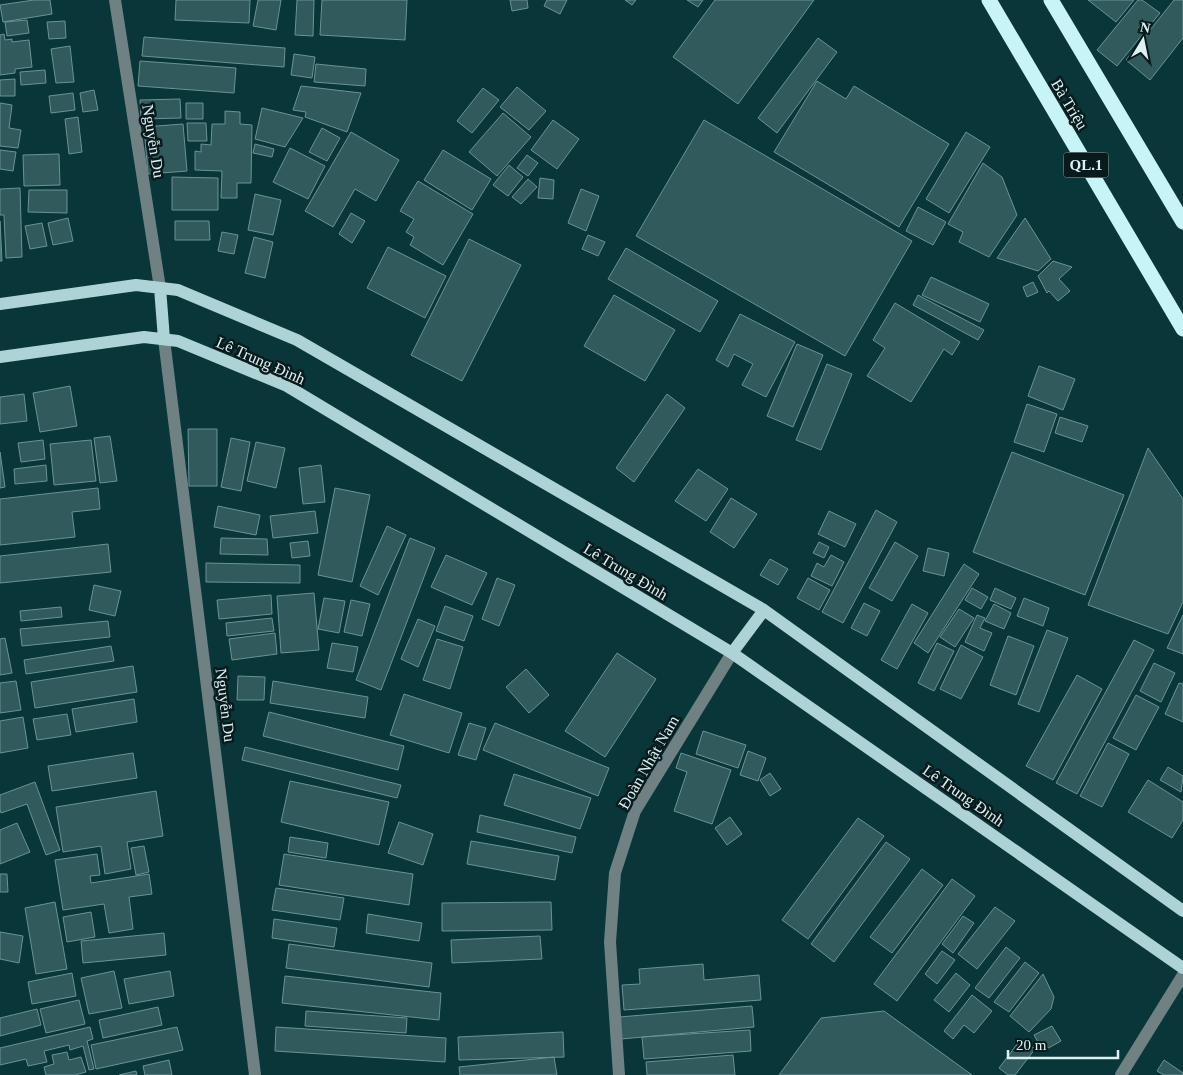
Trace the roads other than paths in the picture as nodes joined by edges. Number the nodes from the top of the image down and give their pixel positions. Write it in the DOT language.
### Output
graph roads {
  1 [pos="115,0"];
  2 [pos="989,0"];
  3 [pos="1051,0"];
  4 [pos="1183,222"];
  5 [pos="160,288"];
  6 [pos="0,304"];
  7 [pos="1183,329"];
  8 [pos="164,339"];
  9 [pos="0,357"];
  10 [pos="764,610"];
  11 [pos="732,653"];
  12 [pos="1183,911"];
  13 [pos="1183,968"];
  14 [pos="1183,975"];
  15 [pos="255,1075"];
  16 [pos="619,1075"];
  17 [pos="1121,1075"];
  1 -- 5 [label="street, Nguyễn Du"];
  2 -- 7 [label="highway, Bà Triệu / QL.1"];
  3 -- 4 [label="highway"];
  5 -- 6 [label="main road, Lê Trung Đình"];
  5 -- 8 [label="main road"];
  5 -- 10 [label="main road, Lê Trung Đình"];
  8 -- 9 [label="main road, Lê Trung Đình"];
  8 -- 11 [label="main road, Lê Trung Đình"];
  8 -- 15 [label="street, Nguyễn Du"];
  10 -- 11 [label="main road"];
  10 -- 12 [label="main road, Lê Trung Đình"];
  11 -- 13 [label="main road, Lê Trung Đình"];
  11 -- 16 [label="street, Đoàn Nhật Nam"];
  14 -- 17 [label="street"];
}
